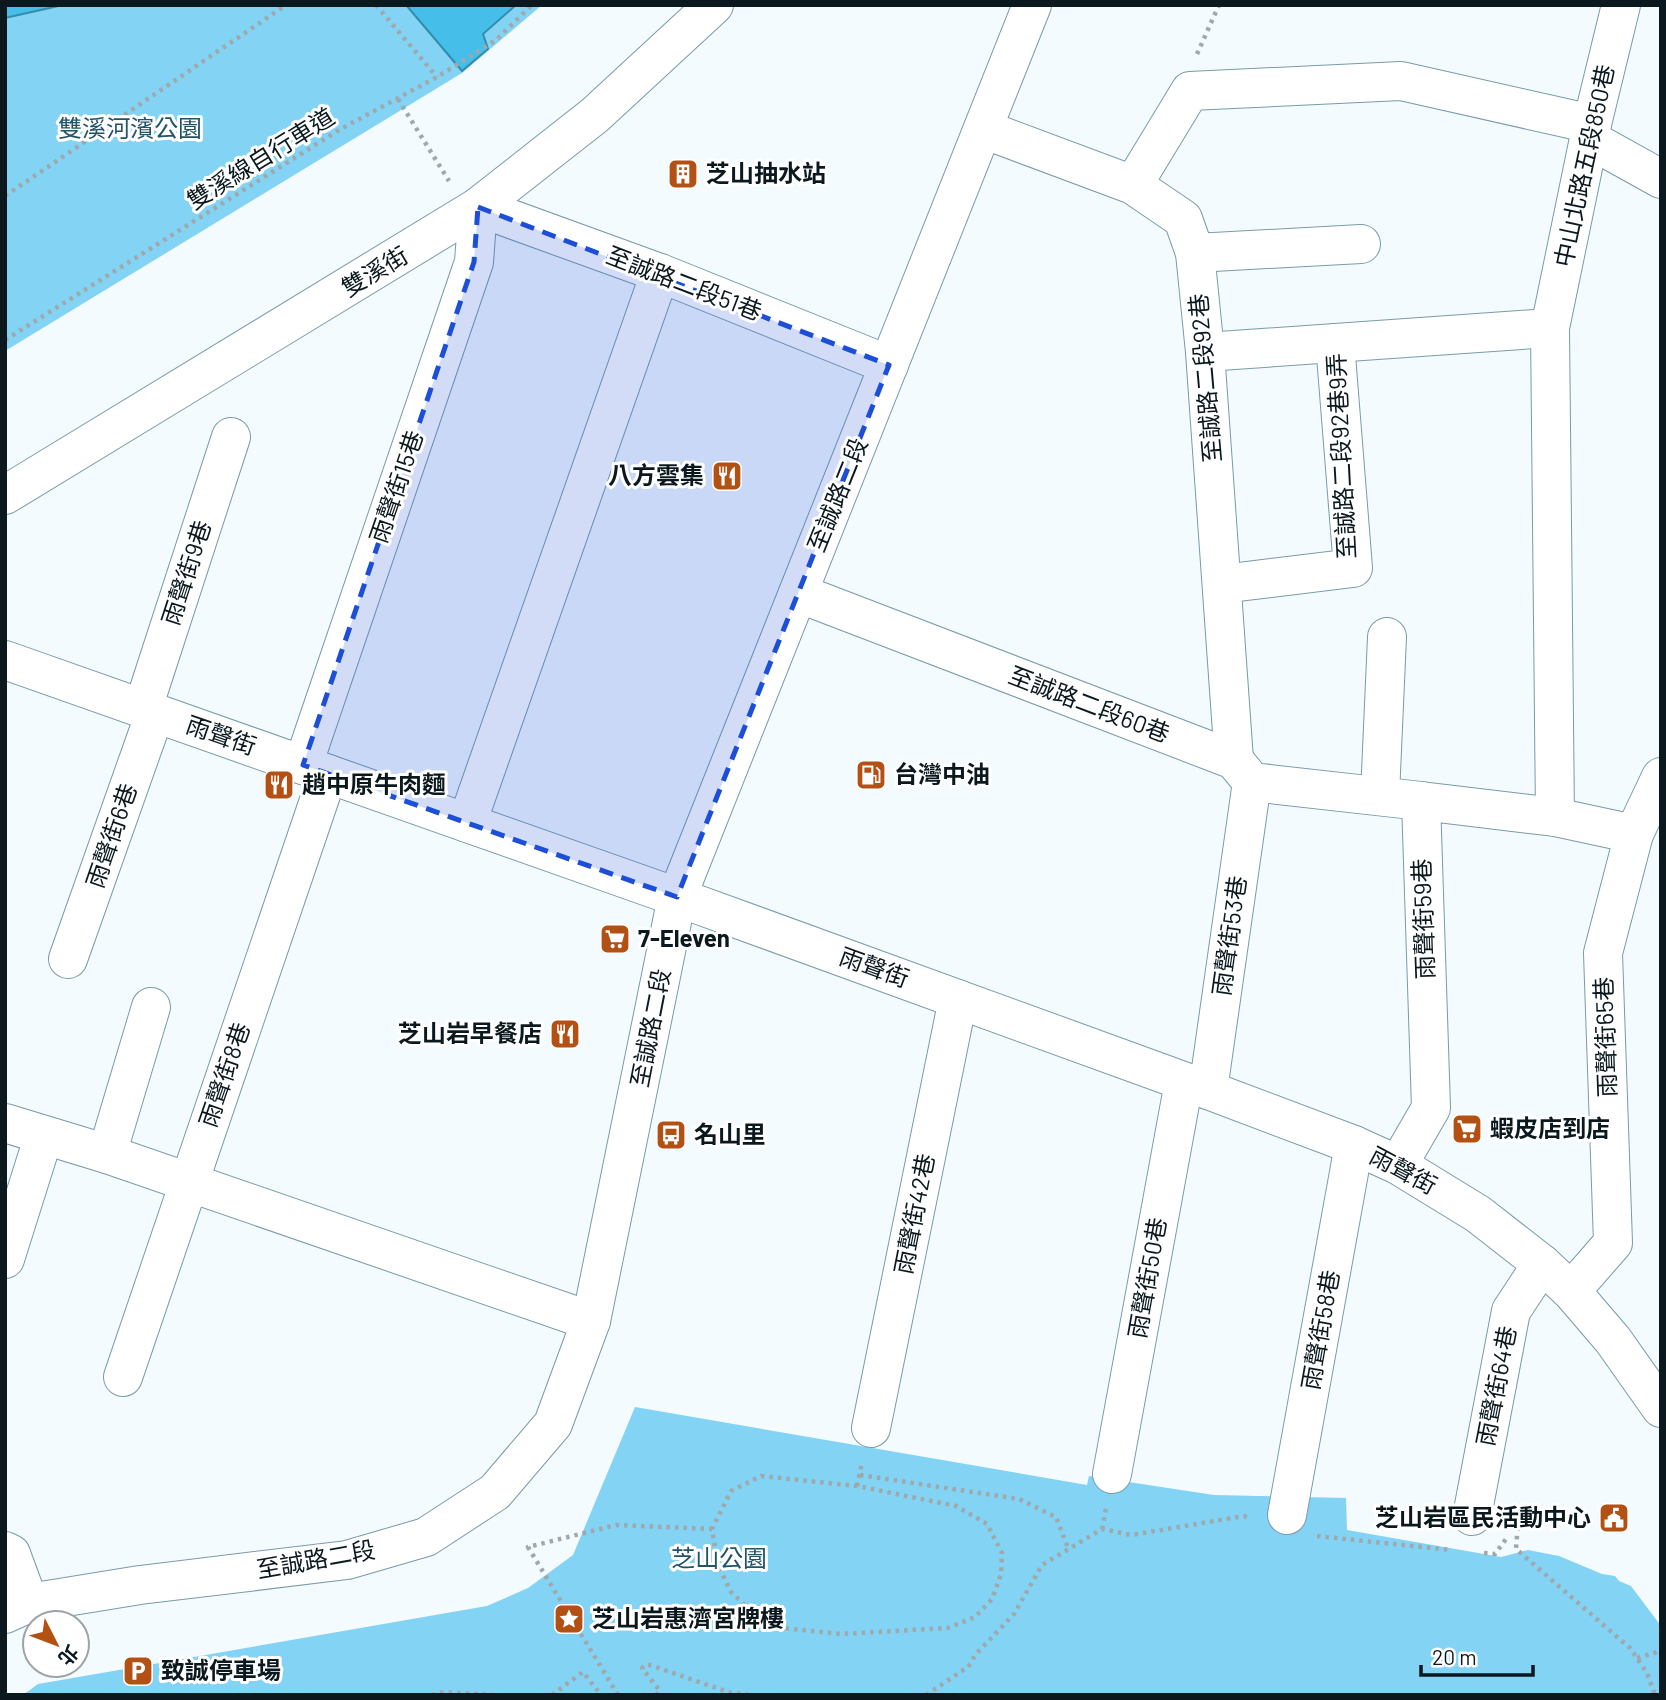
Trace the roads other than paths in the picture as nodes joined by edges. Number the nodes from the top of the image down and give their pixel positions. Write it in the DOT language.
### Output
graph roads {
  1 [pos="714,5"];
  2 [pos="1032,5"];
  3 [pos="1621,5"];
  4 [pos="983,129"];
  5 [pos="1591,132"];
  6 [pos="1661,178"];
  7 [pos="1133,185"];
  8 [pos="478,207"];
  9 [pos="1362,244"];
  10 [pos="1195,253"];
  11 [pos="660,272"];
  12 [pos="1550,328"];
  13 [pos="1335,342"];
  14 [pos="1205,352"];
  15 [pos="890,365"];
  16 [pos="231,437"];
  17 [pos="5,495"];
  18 [pos="1222,584"];
  19 [pos="798,593"];
  20 [pos="1387,636"];
  21 [pos="5,660"];
  22 [pos="149,710"];
  23 [pos="315,769"];
  24 [pos="1243,771"];
  25 [pos="1661,777"];
  26 [pos="1380,795"];
  27 [pos="1421,801"];
  28 [pos="1555,817"];
  29 [pos="467,823"];
  30 [pos="1634,834"];
  31 [pos="677,897"];
  32 [pos="68,959"];
  33 [pos="958,999"];
  34 [pos="151,1007"];
  35 [pos="1196,1086"];
  36 [pos="5,1123"];
  37 [pos="44,1135"];
  38 [pos="1354,1145"];
  39 [pos="107,1154"];
  40 [pos="1398,1165"];
  41 [pos="188,1182"];
  42 [pos="5,1259"];
  43 [pos="1542,1264"];
  44 [pos="1571,1291"];
  45 [pos="592,1321"];
  46 [pos="123,1377"];
  47 [pos="1661,1408"];
  48 [pos="871,1428"];
  49 [pos="1112,1474"];
  50 [pos="1491,1518"];
  51 [pos="1285,1523"];
  52 [pos="5,1550"];
  53 [pos="17,1609"];
  1 -- 8 [label="street, 雙溪街"];
  2 -- 4 [label="street, 至誠路二段"];
  3 -- 5 [label="street, 中山北路五段850巷"];
  4 -- 7 [label="street, 至誠路二段92巷"];
  4 -- 15 [label="street, 至誠路二段"];
  5 -- 6 [label="street"];
  5 -- 7 [label="street"];
  5 -- 12 [label="street, 中山北路五段850巷"];
  7 -- 10 [label="street, 至誠路二段92巷"];
  8 -- 11 [label="street, 至誠路二段51巷"];
  8 -- 17 [label="street, 雙溪街"];
  8 -- 23 [label="street, 雨聲街15巷"];
  9 -- 10 [label="street"];
  10 -- 14 [label="street, 至誠路二段92巷"];
  11 -- 15 [label="street, 至誠路二段51巷"];
  11 -- 29 [label="street"];
  12 -- 13 [label="street, 至誠路二段92巷9弄"];
  12 -- 28 [label="street"];
  13 -- 14 [label="street, 至誠路二段92巷9弄"];
  13 -- 18 [label="street, 至誠路二段92巷9弄"];
  14 -- 18 [label="street, 至誠路二段92巷"];
  15 -- 19 [label="street, 至誠路二段"];
  16 -- 22 [label="street, 雨聲街9巷"];
  18 -- 24 [label="street, 至誠路二段92巷"];
  19 -- 24 [label="street, 至誠路二段60巷"];
  19 -- 31 [label="street, 至誠路二段"];
  20 -- 26 [label="street"];
  21 -- 22 [label="street, 雨聲街"];
  22 -- 23 [label="street, 雨聲街"];
  22 -- 32 [label="street, 雨聲街6巷"];
  23 -- 29 [label="street, 雨聲街"];
  23 -- 41 [label="street, 雨聲街8巷"];
  24 -- 26 [label="street, 至誠路二段60巷"];
  24 -- 35 [label="street, 雨聲街53巷"];
  25 -- 30 [label="street, 雨聲街65巷"];
  26 -- 27 [label="street, 至誠路二段60巷"];
  27 -- 28 [label="street"];
  27 -- 40 [label="street, 雨聲街59巷"];
  28 -- 30 [label="street"];
  29 -- 31 [label="street, 雨聲街"];
  30 -- 44 [label="street, 雨聲街65巷"];
  31 -- 33 [label="street, 雨聲街"];
  31 -- 45 [label="street, 至誠路二段"];
  33 -- 35 [label="street, 雨聲街"];
  33 -- 48 [label="street, 雨聲街42巷"];
  34 -- 39 [label="street"];
  35 -- 38 [label="street, 雨聲街"];
  35 -- 49 [label="street, 雨聲街50巷"];
  36 -- 37 [label="street"];
  37 -- 39 [label="street"];
  37 -- 42 [label="street"];
  38 -- 40 [label="street, 雨聲街"];
  38 -- 51 [label="street, 雨聲街58巷"];
  39 -- 41 [label="street"];
  40 -- 43 [label="street, 雨聲街"];
  41 -- 45 [label="street"];
  41 -- 46 [label="street, 雨聲街8巷"];
  43 -- 44 [label="street, 雨聲街"];
  43 -- 50 [label="street, 雨聲街64巷"];
  44 -- 47 [label="street, 雨聲街"];
  45 -- 53 [label="street, 至誠路二段"];
  52 -- 53 [label="street"];
}
